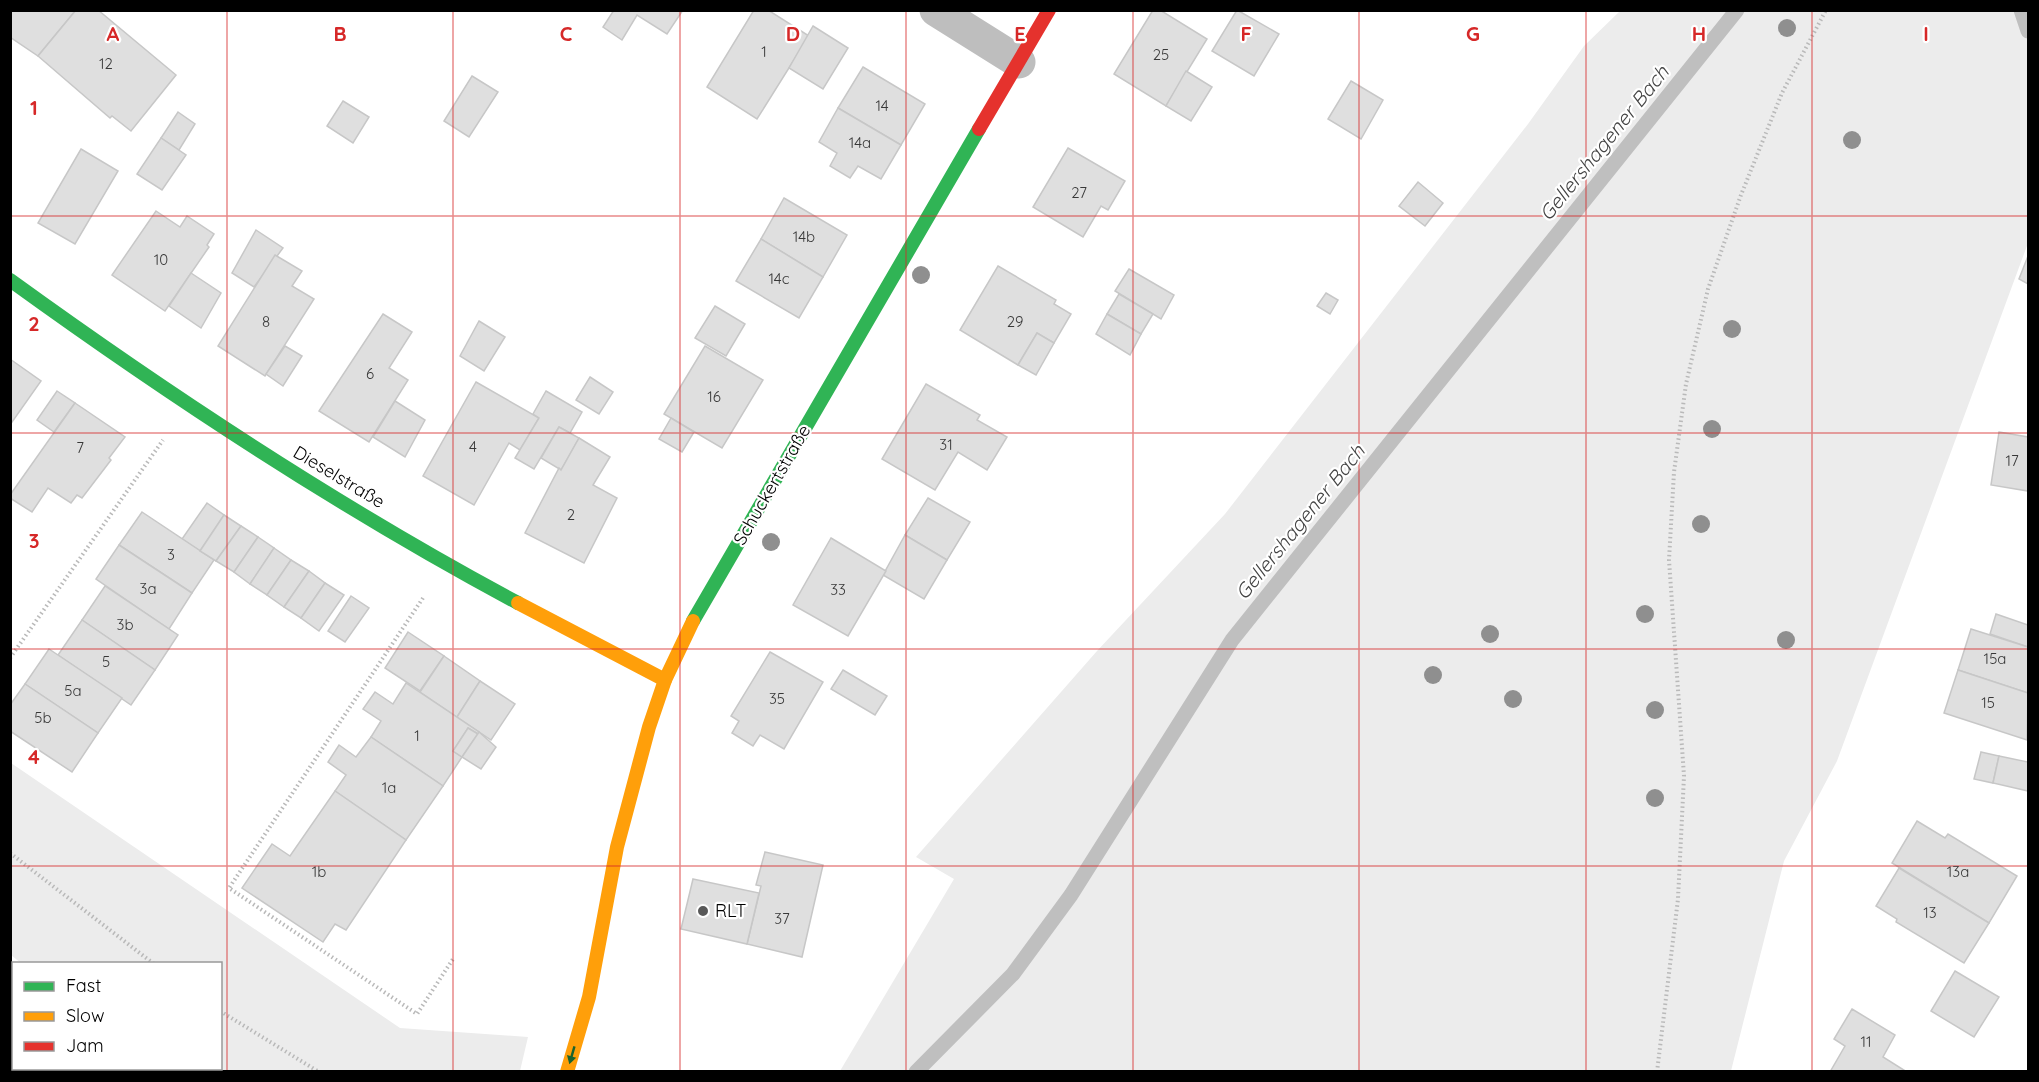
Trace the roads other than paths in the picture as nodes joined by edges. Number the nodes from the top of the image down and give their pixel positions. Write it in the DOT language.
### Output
graph roads {
  1 [pos="936,10"];
  2 [pos="1049,10"];
  3 [pos="1019,62"];
  4 [pos="10,280"];
  5 [pos="665,680"];
  6 [pos="589,997"];
  7 [pos="567,1071"];
  8 [pos="585,1071"];
  1 -- 3 [label="street"];
  2 -- 3 [label="street, Schuckertstraße"];
  3 -- 5 [label="street, Schuckertstraße"];
  4 -- 5 [label="street, Dieselstraße"];
  5 -- 6 [label="street, Schuckertstraße"];
  6 -- 7 [label="street, Schuckertstraße, one-way"];
  6 -- 8 [label="street, Schuckertstraße"];
}
